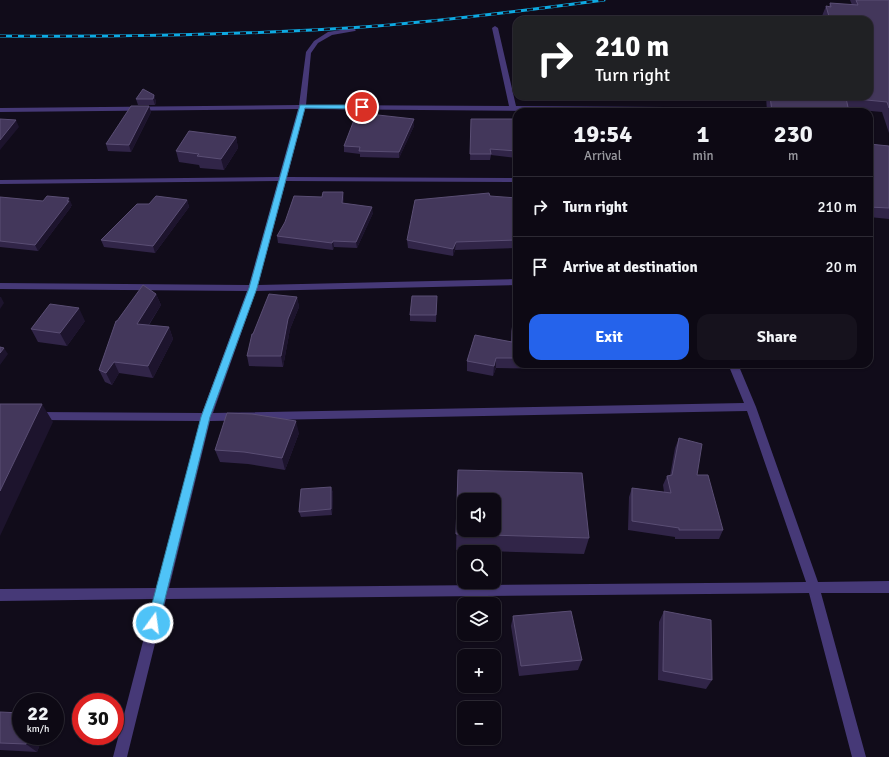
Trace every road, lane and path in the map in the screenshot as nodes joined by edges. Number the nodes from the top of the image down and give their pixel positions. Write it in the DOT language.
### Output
graph roads {
  1 [pos="495,28"];
  2 [pos="353,30"];
  3 [pos="302,106"];
  4 [pos="512,109"];
  5 [pos="0,110"];
  6 [pos="282,179"];
  7 [pos="513,180"];
  8 [pos="0,182"];
  9 [pos="513,282"];
  10 [pos="0,286"];
  11 [pos="253,288"];
  12 [pos="735,368"];
  13 [pos="751,407"];
  14 [pos="24,416"];
  15 [pos="206,417"];
  16 [pos="813,586"];
  17 [pos="889,586"];
  18 [pos="160,593"];
  19 [pos="0,594"];
  20 [pos="120,757"];
  21 [pos="860,757"];
  1 -- 4 [label="street"];
  2 -- 3 [label="street"];
  3 -- 4 [label="street"];
  3 -- 5 [label="street"];
  3 -- 6 [label="street"];
  6 -- 7 [label="street"];
  6 -- 8 [label="street"];
  6 -- 11 [label="street"];
  9 -- 11 [label="street"];
  10 -- 11 [label="street"];
  11 -- 15 [label="street"];
  12 -- 13 [label="street"];
  13 -- 15 [label="street"];
  13 -- 16 [label="street"];
  14 -- 15 [label="street"];
  15 -- 18 [label="street"];
  16 -- 17 [label="street"];
  16 -- 18 [label="street"];
  16 -- 21 [label="street"];
  18 -- 19 [label="street"];
  18 -- 20 [label="street"];
}
